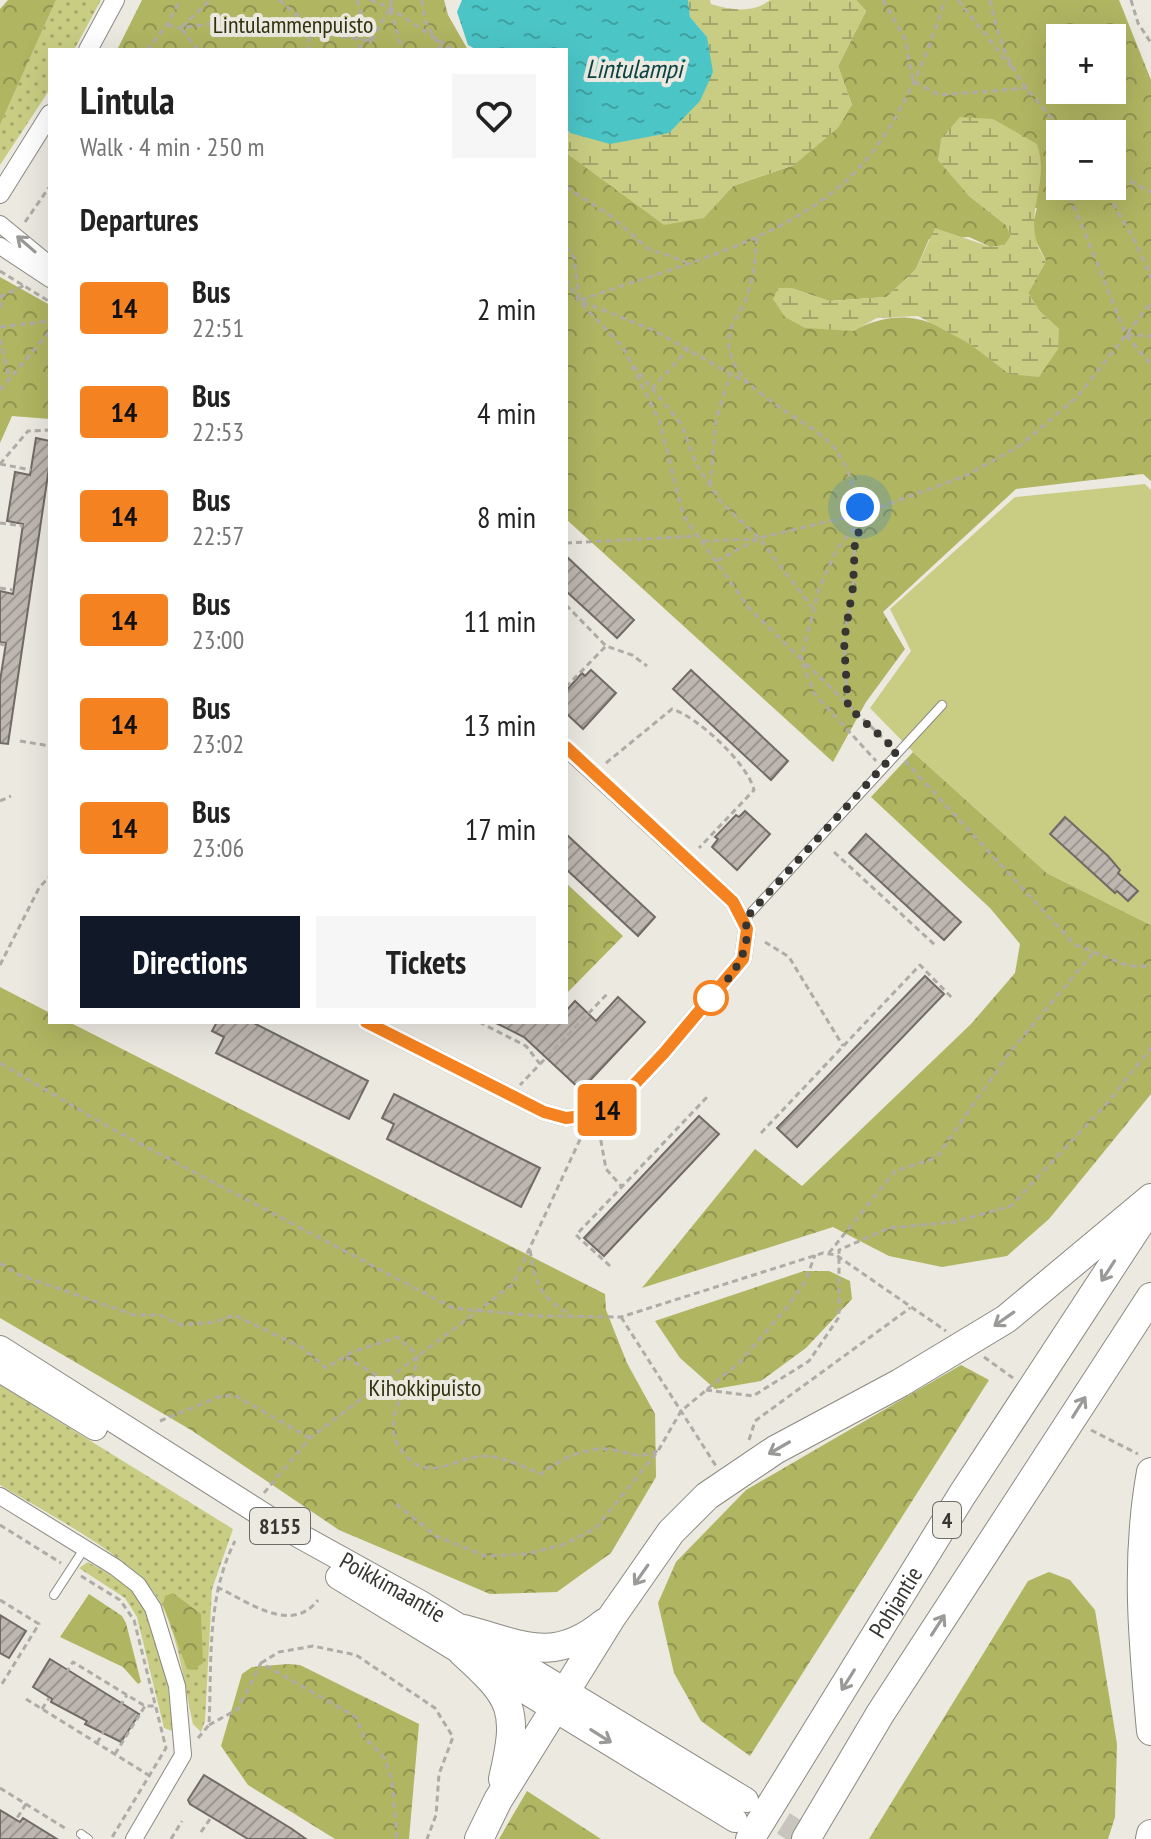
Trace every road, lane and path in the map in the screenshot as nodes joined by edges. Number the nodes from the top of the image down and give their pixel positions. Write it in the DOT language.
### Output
graph roads {
  1 [pos="115,0"];
  2 [pos="180,0"];
  3 [pos="210,0"];
  4 [pos="279,0"];
  5 [pos="357,0"];
  6 [pos="370,0"];
  7 [pos="392,0"];
  8 [pos="422,0"];
  9 [pos="883,0"];
  10 [pos="945,0"];
  11 [pos="958,0"];
  12 [pos="990,0"];
  13 [pos="1131,0"];
  14 [pos="390,8"];
  15 [pos="167,25"];
  16 [pos="309,25"];
  17 [pos="181,28"];
  18 [pos="361,39"];
  19 [pos="438,40"];
  20 [pos="371,41"];
  21 [pos="1151,43"];
  22 [pos="89,48"];
  23 [pos="149,48"];
  24 [pos="196,48"];
  25 [pos="309,48"];
  26 [pos="359,48"];
  27 [pos="373,48"];
  28 [pos="401,48"];
  29 [pos="441,48"];
  30 [pos="450,48"];
  31 [pos="1016,74"];
  32 [pos="913,81"];
  33 [pos="1029,88"];
  34 [pos="48,117"];
  35 [pos="1054,120"];
  36 [pos="1126,179"];
  37 [pos="568,188"];
  38 [pos="48,189"];
  39 [pos="1151,192"];
  40 [pos="0,194"];
  41 [pos="1072,200"];
  42 [pos="1111,200"];
  43 [pos="0,224"];
  44 [pos="16,235"];
  45 [pos="757,238"];
  46 [pos="0,246"];
  47 [pos="568,249"];
  48 [pos="686,262"];
  49 [pos="48,263"];
  50 [pos="0,271"];
  51 [pos="48,278"];
  52 [pos="1151,278"];
  53 [pos="568,282"];
  54 [pos="27,285"];
  55 [pos="1,297"];
  56 [pos="48,301"];
  57 [pos="579,301"];
  58 [pos="1151,303"];
  59 [pos="0,308"];
  60 [pos="48,321"];
  61 [pos="0,327"];
  62 [pos="48,333"];
  63 [pos="1126,335"];
  64 [pos="1151,336"];
  65 [pos="0,339"];
  66 [pos="689,348"];
  67 [pos="628,358"];
  68 [pos="1151,365"];
  69 [pos="730,375"];
  70 [pos="10,380"];
  71 [pos="750,384"];
  72 [pos="652,389"];
  73 [pos="0,390"];
  74 [pos="48,430"];
  75 [pos="0,464"];
  76 [pos="31,470"];
  77 [pos="710,485"];
  78 [pos="865,513"];
  79 [pos="0,523"];
  80 [pos="23,526"];
  81 [pos="699,536"];
  82 [pos="759,538"];
  83 [pos="703,541"];
  84 [pos="568,543"];
  85 [pos="717,561"];
  86 [pos="0,588"];
  87 [pos="13,590"];
  88 [pos="813,608"];
  89 [pos="568,609"];
  90 [pos="606,646"];
  91 [pos="801,659"];
  92 [pos="647,666"];
  93 [pos="568,685"];
  94 [pos="942,705"];
  95 [pos="848,707"];
  96 [pos="20,741"];
  97 [pos="48,746"];
  98 [pos="568,750"];
  99 [pos="897,751"];
  100 [pos="603,765"];
  101 [pos="882,768"];
  102 [pos="11,796"];
  103 [pos="0,801"];
  104 [pos="696,851"];
  105 [pos="834,852"];
  106 [pos="48,878"];
  107 [pos="745,919"];
  108 [pos="765,942"];
  109 [pos="935,945"];
  110 [pos="1094,952"];
  111 [pos="0,965"];
  112 [pos="1151,966"];
  113 [pos="608,993"];
  114 [pos="954,1000"];
  115 [pos="370,1024"];
  116 [pos="483,1024"];
  117 [pos="843,1046"];
  118 [pos="1151,1048"];
  119 [pos="0,1063"];
  120 [pos="540,1064"];
  121 [pos="519,1086"];
  122 [pos="709,1095"];
  123 [pos="581,1118"];
  124 [pos="599,1130"];
  125 [pos="761,1133"];
  126 [pos="622,1187"];
  127 [pos="1151,1198"];
  128 [pos="1151,1206"];
  129 [pos="530,1250"];
  130 [pos="829,1254"];
  131 [pos="815,1255"];
  132 [pos="836,1255"];
  133 [pos="0,1263"];
  134 [pos="610,1266"];
  135 [pos="1151,1297"];
  136 [pos="911,1308"];
  137 [pos="479,1311"];
  138 [pos="573,1317"];
  139 [pos="621,1317"];
  140 [pos="947,1332"];
  141 [pos="0,1348"];
  142 [pos="974,1350"];
  143 [pos="417,1355"];
  144 [pos="346,1357"];
  145 [pos="0,1370"];
  146 [pos="384,1380"];
  147 [pos="1016,1380"];
  148 [pos="407,1388"];
  149 [pos="706,1390"];
  150 [pos="681,1411"];
  151 [pos="160,1421"];
  152 [pos="1088,1428"];
  153 [pos="310,1438"];
  154 [pos="738,1449"];
  155 [pos="658,1451"];
  156 [pos="1148,1465"];
  157 [pos="717,1467"];
  158 [pos="264,1493"];
  159 [pos="0,1496"];
  160 [pos="396,1504"];
  161 [pos="0,1525"];
  162 [pos="235,1541"];
  163 [pos="84,1548"];
  164 [pos="71,1569"];
  165 [pos="217,1587"];
  166 [pos="54,1595"];
  167 [pos="0,1600"];
  168 [pos="318,1600"];
  169 [pos="611,1618"];
  170 [pos="463,1640"];
  171 [pos="261,1663"];
  172 [pos="66,1673"];
  173 [pos="2,1680"];
  174 [pos="0,1687"];
  175 [pos="127,1695"];
  176 [pos="49,1698"];
  177 [pos="26,1699"];
  178 [pos="562,1700"];
  179 [pos="120,1706"];
  180 [pos="145,1706"];
  181 [pos="156,1706"];
  182 [pos="42,1709"];
  183 [pos="880,1714"];
  184 [pos="209,1725"];
  185 [pos="104,1731"];
  186 [pos="1151,1731"];
  187 [pos="182,1738"];
  188 [pos="97,1743"];
  189 [pos="115,1755"];
  190 [pos="150,1776"];
  191 [pos="0,1788"];
  192 [pos="498,1800"];
  193 [pos="26,1804"];
  194 [pos="210,1819"];
  195 [pos="744,1820"];
  196 [pos="182,1821"];
  197 [pos="12,1826"];
  198 [pos="201,1832"];
  199 [pos="84,1837"];
  200 [pos="111,1839"];
  201 [pos="134,1839"];
  202 [pos="171,1839"];
  203 [pos="397,1839"];
  204 [pos="427,1839"];
  205 [pos="479,1839"];
  206 [pos="806,1839"];
  207 [pos="827,1839"];
  1 -- 22 [label="street"];
  2 -- 15 [label="path"];
  3 -- 17 [label="path"];
  4 -- 16 [label="path"];
  5 -- 20 [label="path"];
  6 -- 14 [label="path"];
  7 -- 14 [label="path"];
  8 -- 19 [label="path"];
  9 -- 32 [label="path"];
  10 -- 32 [label="path"];
  11 -- 31 [label="path"];
  12 -- 31 [label="path"];
  13 -- 21 [label="path"];
  14 -- 19 [label="path"];
  14 -- 20 [label="path"];
  14 -- 28 [label="path"];
  15 -- 17 [label="path"];
  15 -- 23 [label="path"];
  16 -- 17 [label="path"];
  16 -- 18 [label="path"];
  16 -- 25 [label="path"];
  17 -- 24 [label="path"];
  18 -- 20 [label="path"];
  18 -- 26 [label="path"];
  19 -- 29 [label="path"];
  19 -- 30 [label="path"];
  20 -- 27 [label="path"];
  31 -- 33 [label="path"];
  32 -- 33 [label="path"];
  32 -- 45 [label="path"];
  33 -- 35 [label="path"];
  34 -- 40 [label="street"];
  36 -- 39 [label="path"];
  37 -- 48 [label="path"];
  38 -- 44 [label="path"];
  41 -- 63 [label="path"];
  42 -- 52 [label="path"];
  43 -- 44 [label="street"];
  49 -- 44 [label="street, one-way"];
  45 -- 48 [label="path"];
  45 -- 71 [label="path"];
  46 -- 51 [label="street"];
  47 -- 57 [label="path"];
  48 -- 57 [label="path"];
  50 -- 54 [label="path"];
  53 -- 57 [label="path"];
  54 -- 55 [label="path"];
  54 -- 56 [label="path"];
  55 -- 59 [label="path"];
  57 -- 66 [label="path"];
  57 -- 67 [label="path"];
  58 -- 63 [label="path"];
  60 -- 61 [label="path"];
  62 -- 70 [label="path"];
  63 -- 64 [label="path"];
  63 -- 68 [label="path"];
  63 -- 78 [label="path"];
  65 -- 70 [label="path"];
  66 -- 69 [label="path"];
  66 -- 72 [label="path"];
  67 -- 72 [label="path"];
  67 -- 81 [label="path"];
  69 -- 71 [label="path"];
  69 -- 77 [label="path"];
  70 -- 73 [label="path"];
  71 -- 78 [label="path"];
  72 -- 77 [label="path"];
  74 -- 75 [label="path"];
  75 -- 76 [label="path"];
  77 -- 82 [label="path"];
  78 -- 82 [label="path"];
  78 -- 88 [label="path"];
  78 -- 95 [label="path"];
  79 -- 80 [label="path"];
  81 -- 83 [label="path"];
  81 -- 84 [label="path"];
  82 -- 83 [label="path"];
  82 -- 85 [label="path"];
  82 -- 88 [label="path"];
  83 -- 85 [label="path"];
  85 -- 91 [label="path"];
  86 -- 87 [label="path"];
  88 -- 91 [label="path"];
  89 -- 90 [label="path"];
  90 -- 92 [label="path"];
  90 -- 93 [label="path"];
  91 -- 95 [label="path"];
  91 -- 101 [label="path"];
  94 -- 99 [label="lane"];
  95 -- 99 [label="path"];
  96 -- 97 [label="path"];
  98 -- 107 [label="street"];
  99 -- 101 [label="lane"];
  99 -- 110 [label="path"];
  100 -- 104 [label="path"];
  101 -- 107 [label="lane"];
  102 -- 103 [label="path"];
  105 -- 109 [label="path"];
  106 -- 111 [label="path"];
  107 -- 123 [label="street"];
  108 -- 117 [label="path"];
  110 -- 112 [label="path"];
  110 -- 130 [label="path"];
  113 -- 120 [label="path"];
  114 -- 117 [label="path"];
  115 -- 123 [label="street"];
  116 -- 120 [label="path"];
  117 -- 125 [label="path"];
  118 -- 132 [label="path"];
  119 -- 137 [label="path"];
  120 -- 121 [label="path"];
  122 -- 126 [label="path"];
  123 -- 129 [label="path"];
  124 -- 126 [label="path"];
  126 -- 134 [label="path"];
  127 -- 169 [label="highway, one-way"];
  128 -- 195 [label="highway, Pohjantie / 4, one-way"];
  129 -- 137 [label="path"];
  129 -- 138 [label="path"];
  130 -- 131 [label="path"];
  130 -- 132 [label="path"];
  131 -- 139 [label="path"];
  131 -- 149 [label="path"];
  132 -- 136 [label="path"];
  132 -- 149 [label="path"];
  133 -- 144 [label="path"];
  183 -- 135 [label="highway, Pohjantie / 4, one-way"];
  136 -- 140 [label="path"];
  136 -- 154 [label="path"];
  137 -- 138 [label="path"];
  137 -- 143 [label="path"];
  138 -- 139 [label="path"];
  139 -- 150 [label="path"];
  141 -- 170 [label="main road, Poikkimaantie / 8155"];
  142 -- 147 [label="path"];
  143 -- 144 [label="path"];
  143 -- 146 [label="path"];
  143 -- 148 [label="path"];
  144 -- 146 [label="path"];
  145 -- 170 [label="main road, Poikkimaantie / 8155"];
  146 -- 148 [label="path"];
  146 -- 153 [label="path"];
  148 -- 155 [label="path"];
  149 -- 150 [label="path"];
  150 -- 155 [label="path"];
  150 -- 157 [label="path"];
  151 -- 153 [label="path"];
  152 -- 156 [label="path"];
  153 -- 158 [label="path"];
  155 -- 160 [label="path"];
  156 -- 186 [label="highway"];
  159 -- 163 [label="street"];
  161 -- 164 [label="path"];
  162 -- 165 [label="path"];
  163 -- 164 [label="lane"];
  163 -- 187 [label="street"];
  164 -- 166 [label="lane"];
  164 -- 181 [label="path"];
  165 -- 168 [label="path"];
  165 -- 184 [label="path"];
  167 -- 173 [label="path"];
  169 -- 170 [label="highway"];
  169 -- 178 [label="highway"];
  170 -- 178 [label="main road, Poikkimaantie / 8155"];
  170 -- 192 [label="highway"];
  171 -- 184 [label="path"];
  171 -- 203 [label="path"];
  171 -- 204 [label="path"];
  172 -- 175 [label="path"];
  173 -- 174 [label="path"];
  175 -- 179 [label="path"];
  175 -- 180 [label="path"];
  176 -- 182 [label="path"];
  177 -- 182 [label="path"];
  178 -- 192 [label="highway"];
  178 -- 195 [label="main road, Poikkimaantie / 8155"];
  180 -- 181 [label="path"];
  180 -- 189 [label="path"];
  181 -- 190 [label="path"];
  182 -- 188 [label="path"];
  183 -- 206 [label="highway, Pohjantie / 4"];
  183 -- 207 [label="highway"];
  184 -- 187 [label="path"];
  185 -- 188 [label="path"];
  187 -- 201 [label="street"];
  188 -- 189 [label="path"];
  189 -- 190 [label="path"];
  190 -- 200 [label="path"];
  191 -- 193 [label="path"];
  192 -- 205 [label="highway"];
  193 -- 197 [label="path"];
  193 -- 199 [label="path"];
  194 -- 198 [label="path"];
  196 -- 202 [label="path"];
}
